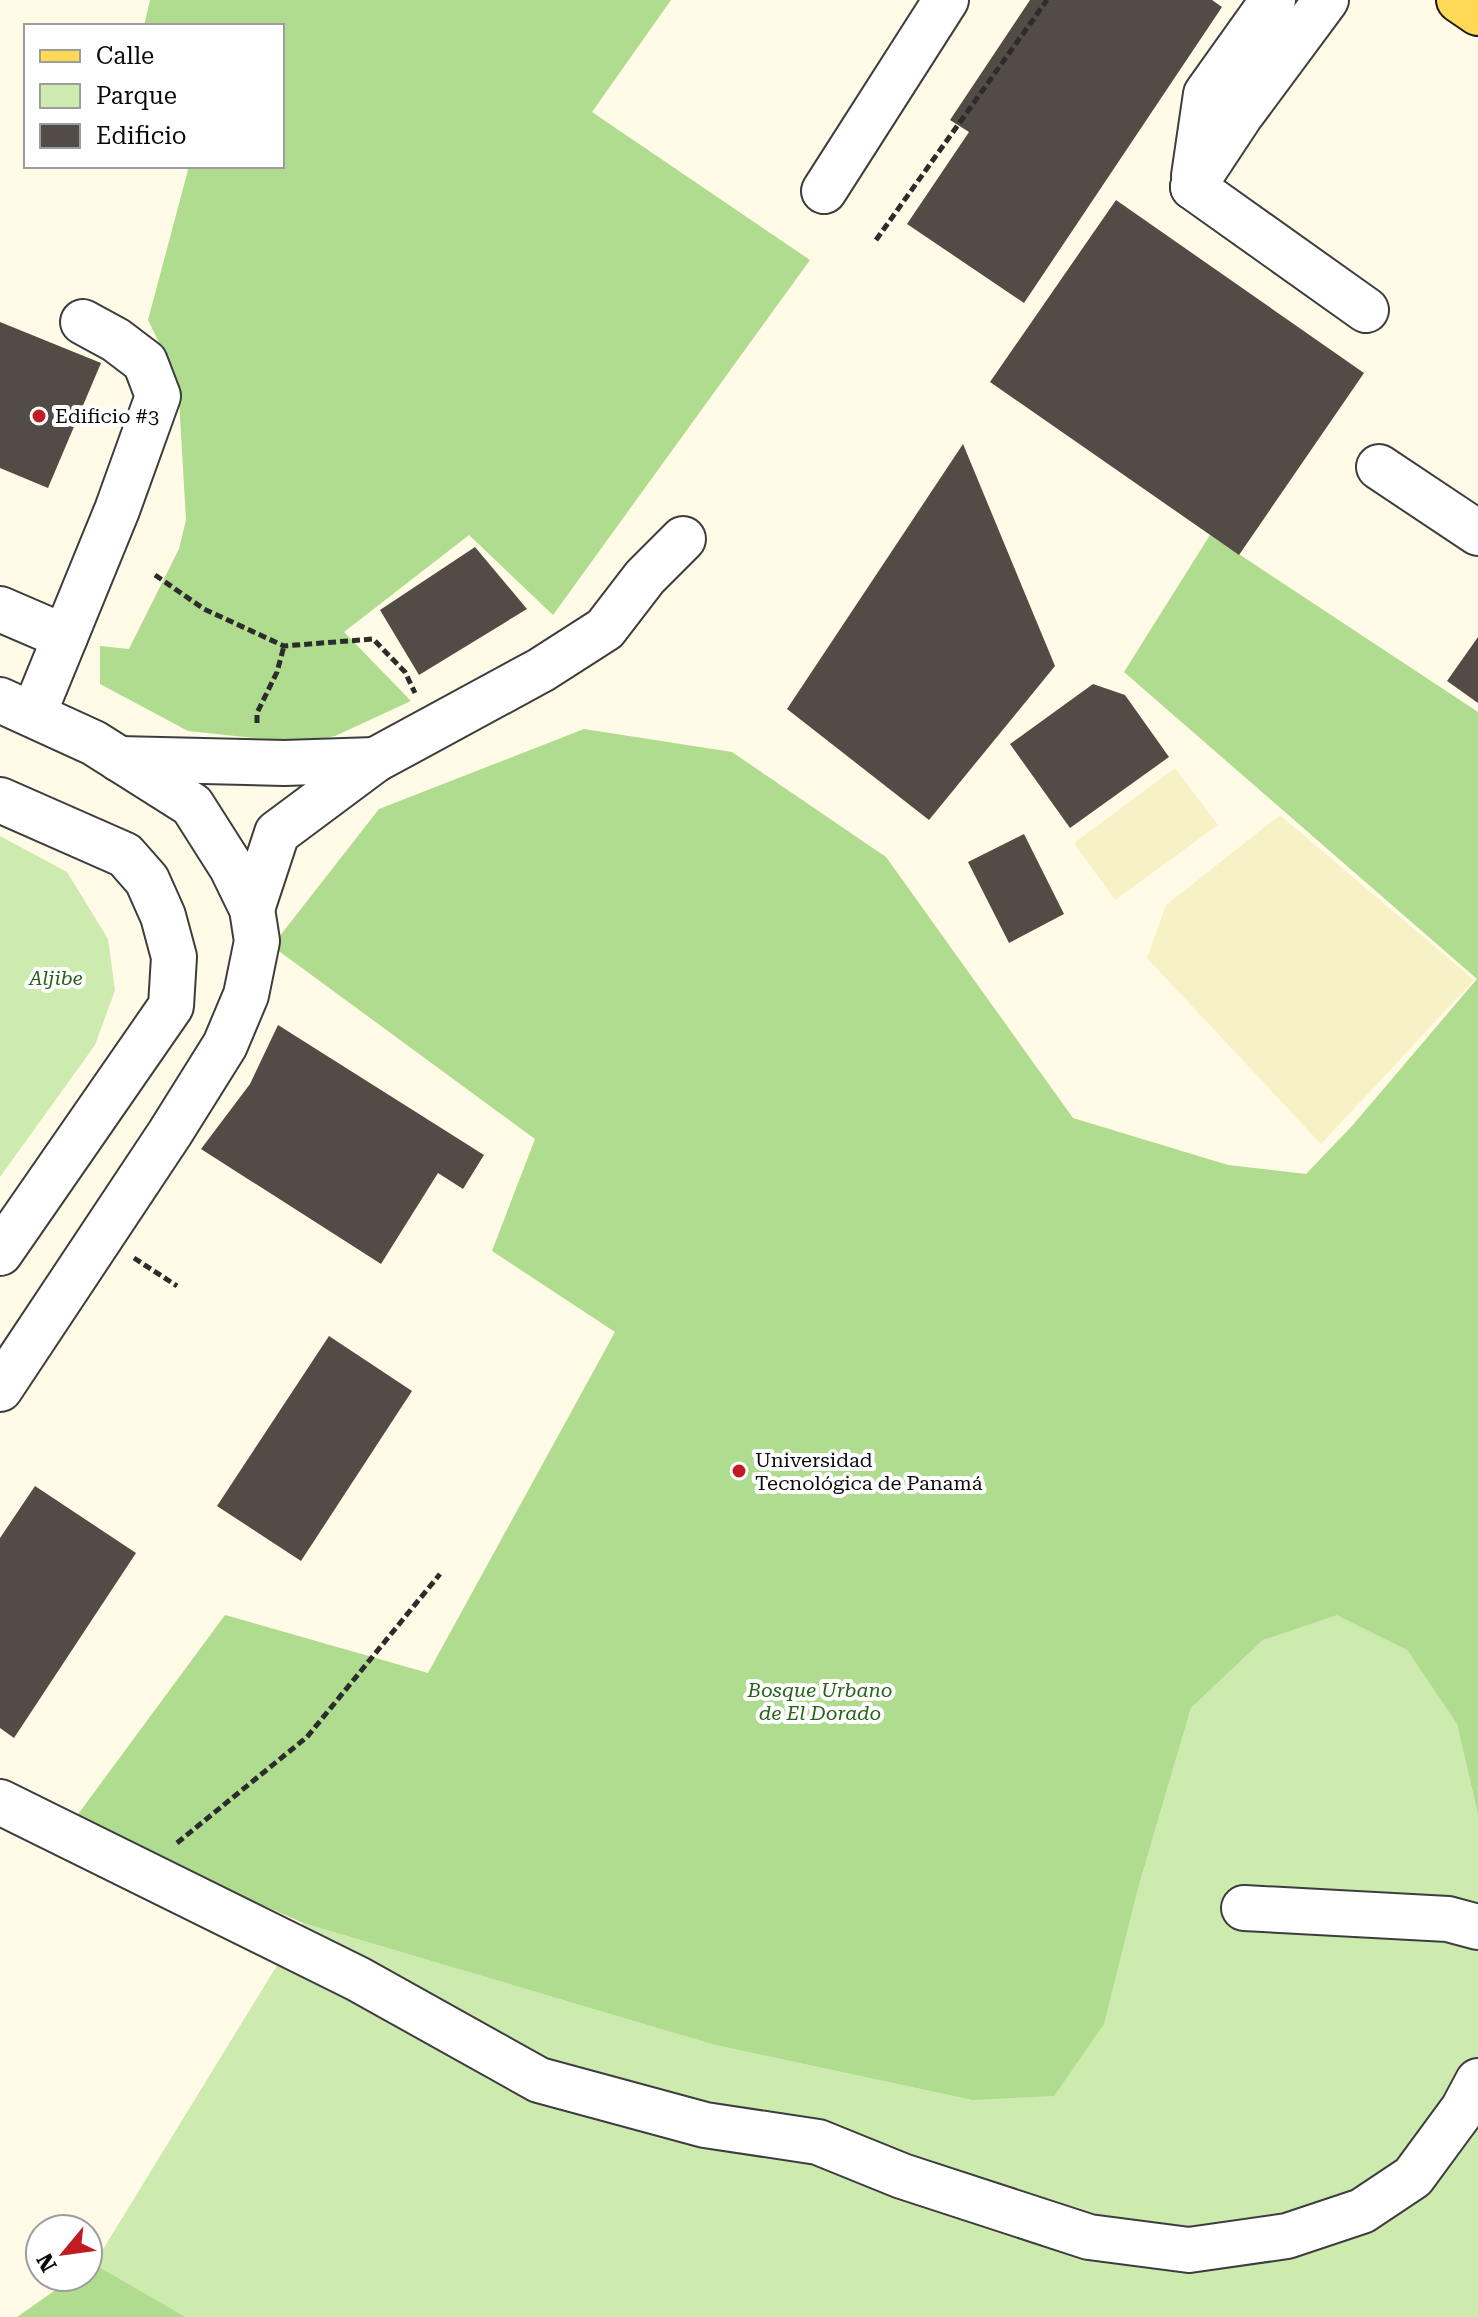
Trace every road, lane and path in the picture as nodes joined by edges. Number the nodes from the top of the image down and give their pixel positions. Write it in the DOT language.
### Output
graph roads {
  1 [pos="946,0"];
  2 [pos="1047,0"];
  3 [pos="1273,0"];
  4 [pos="1326,0"];
  5 [pos="1459,0"];
  6 [pos="1478,13"];
  7 [pos="1193,187"];
  8 [pos="824,191"];
  9 [pos="876,240"];
  10 [pos="1366,310"];
  11 [pos="83,322"];
  12 [pos="1379,467"];
  13 [pos="1478,533"];
  14 [pos="683,539"];
  15 [pos="155,575"];
  16 [pos="0,609"];
  17 [pos="65,637"];
  18 [pos="284,646"];
  19 [pos="417,696"];
  20 [pos="17,707"];
  21 [pos="258,729"];
  22 [pos="119,759"];
  23 [pos="375,760"];
  24 [pos="0,800"];
  25 [pos="252,909"];
  26 [pos="0,1253"];
  27 [pos="125,1253"];
  28 [pos="177,1286"];
  29 [pos="0,1389"];
  30 [pos="440,1574"];
  31 [pos="0,1802"];
  32 [pos="142,1872"];
  33 [pos="1244,1908"];
  34 [pos="1478,1927"];
  35 [pos="1478,2081"];
  1 -- 8 [label="street"];
  2 -- 9 [label="path"];
  3 -- 7 [label="street"];
  4 -- 7 [label="street"];
  5 -- 6 [label="main road"];
  7 -- 10 [label="street"];
  11 -- 17 [label="street"];
  12 -- 13 [label="street"];
  14 -- 23 [label="street"];
  15 -- 18 [label="path"];
  16 -- 17 [label="street"];
  17 -- 20 [label="street"];
  18 -- 19 [label="path"];
  18 -- 21 [label="path"];
  20 -- 22 [label="street"];
  22 -- 23 [label="street"];
  22 -- 25 [label="street"];
  23 -- 25 [label="street"];
  24 -- 26 [label="street"];
  25 -- 29 [label="street"];
  27 -- 28 [label="path"];
  30 -- 32 [label="path"];
  31 -- 32 [label="street"];
  32 -- 35 [label="street"];
  33 -- 34 [label="street"];
}
